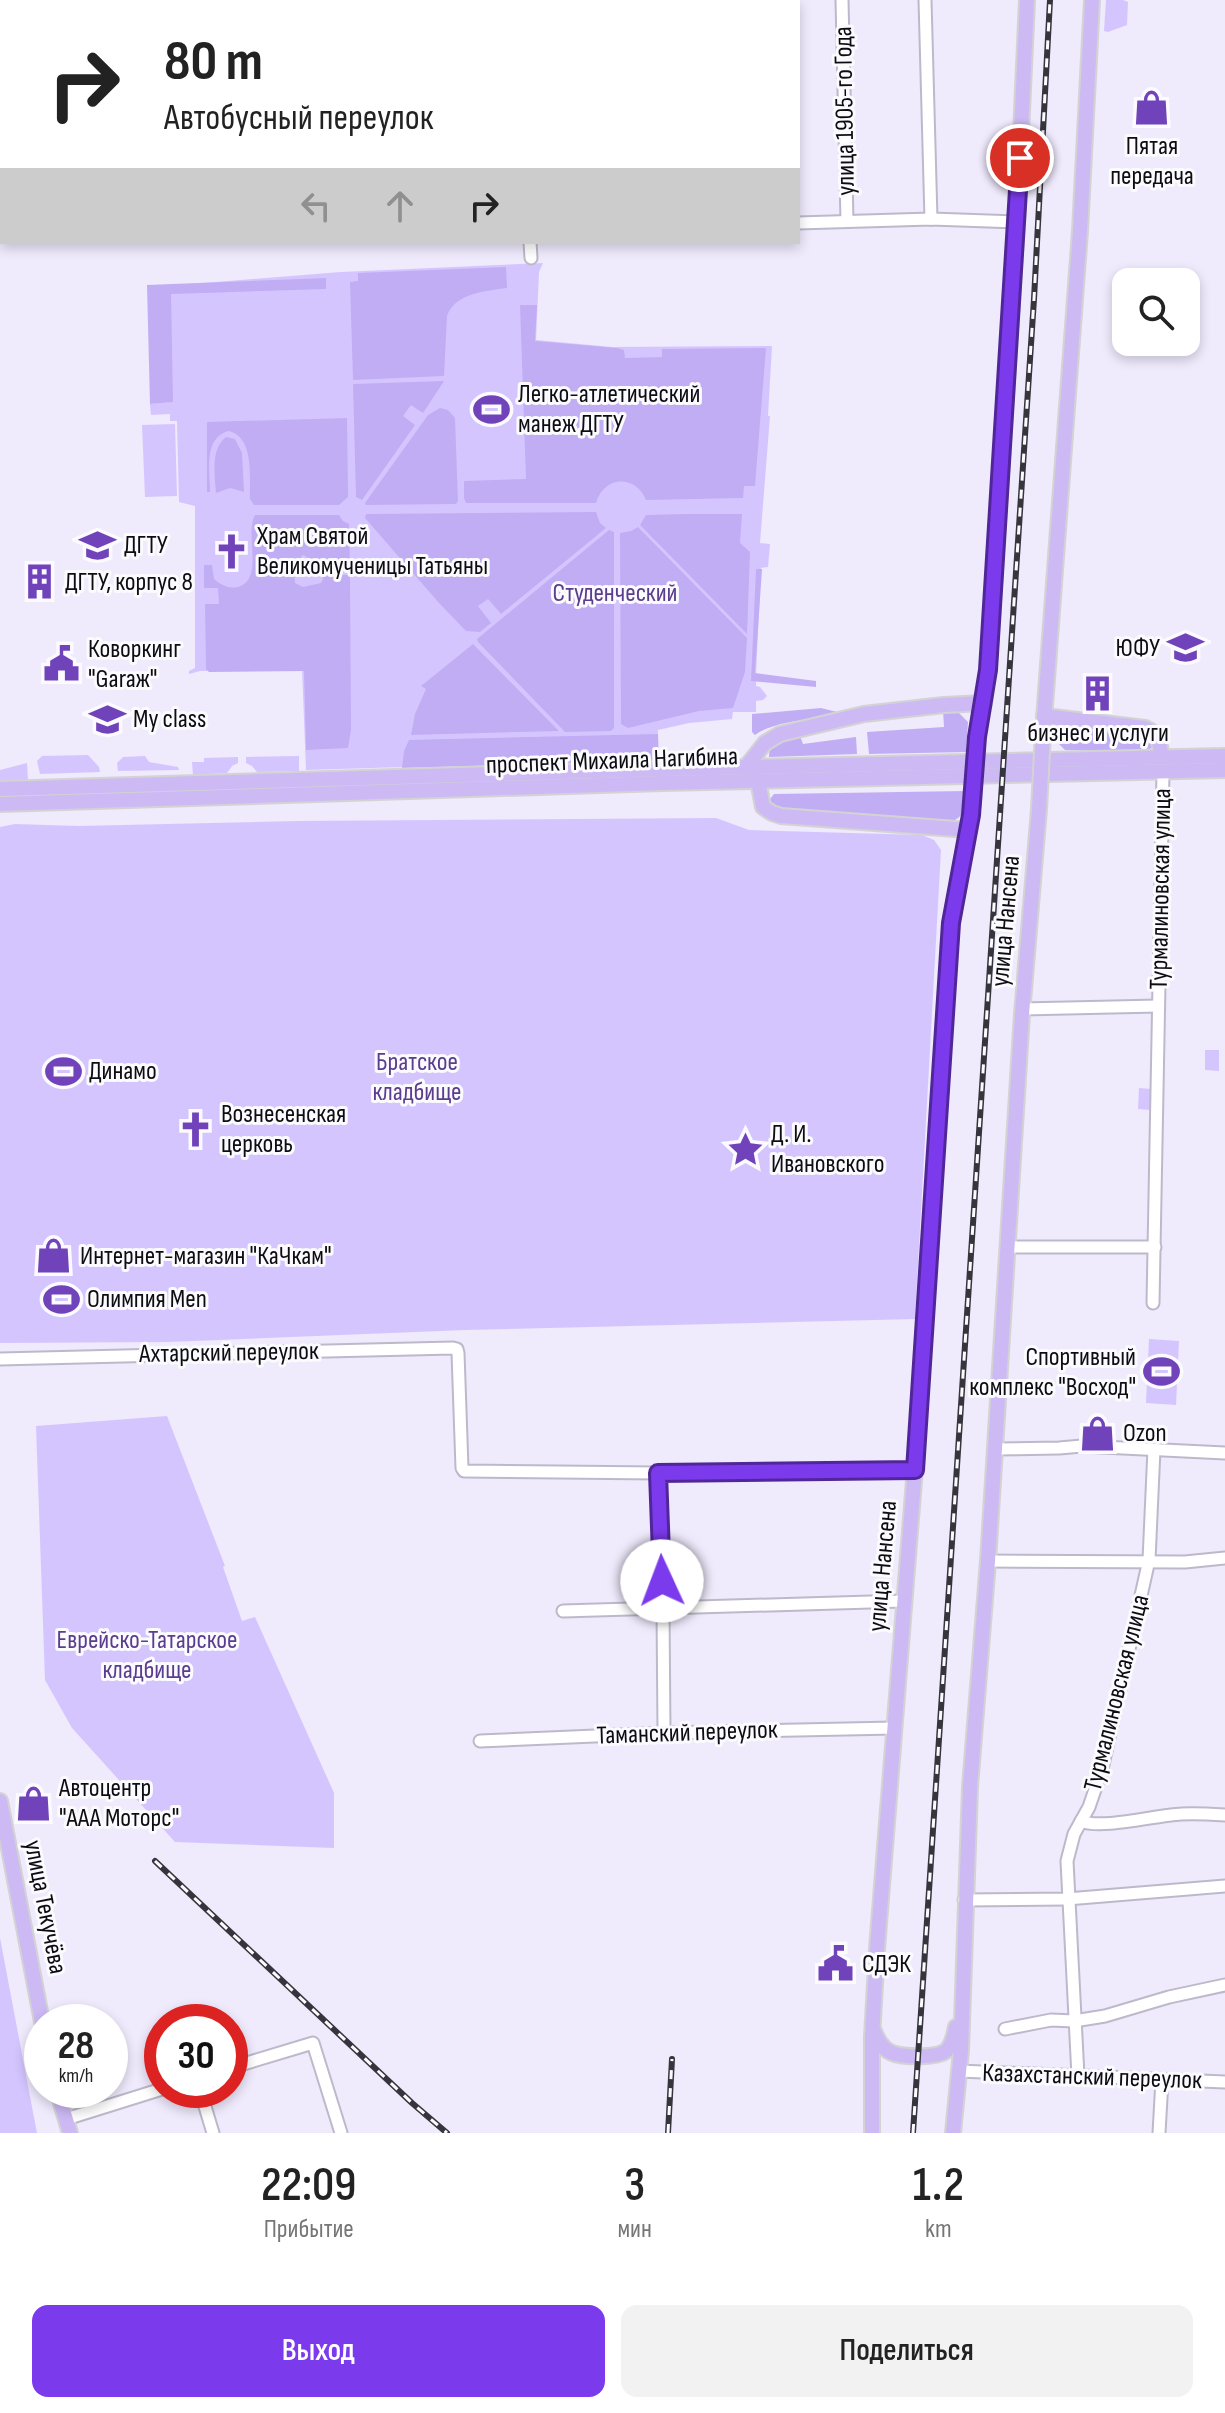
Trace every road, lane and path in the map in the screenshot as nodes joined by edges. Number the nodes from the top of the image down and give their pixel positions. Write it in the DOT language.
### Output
graph roads {
  1 [pos="842,0"];
  2 [pos="925,0"];
  3 [pos="1027,0"];
  4 [pos="1092,0"];
  5 [pos="931,219"];
  6 [pos="847,221"];
  7 [pos="1017,222"];
  8 [pos="800,223"];
  9 [pos="530,244"];
  10 [pos="531,258"];
  11 [pos="988,670"];
  12 [pos="984,703"];
  13 [pos="955,704"];
  14 [pos="1044,716"];
  15 [pos="977,735"];
  16 [pos="760,750"];
  17 [pos="1225,756"];
  18 [pos="1162,765"];
  19 [pos="768,766"];
  20 [pos="746,767"];
  21 [pos="1225,770"];
  22 [pos="758,781"];
  23 [pos="0,789"];
  24 [pos="0,804"];
  25 [pos="969,830"];
  26 [pos="1158,1006"];
  27 [pos="1022,1009"];
  28 [pos="1007,1247"];
  29 [pos="1155,1247"];
  30 [pos="1153,1303"];
  31 [pos="0,1359"];
  32 [pos="994,1449"];
  33 [pos="1154,1449"];
  34 [pos="1225,1453"];
  35 [pos="915,1470"];
  36 [pos="658,1473"];
  37 [pos="1225,1558"];
  38 [pos="1149,1560"];
  39 [pos="988,1561"];
  40 [pos="904,1601"];
  41 [pos="663,1608"];
  42 [pos="563,1611"];
  43 [pos="894,1728"];
  44 [pos="664,1733"];
  45 [pos="480,1741"];
  46 [pos="0,1801"];
  47 [pos="1225,1815"];
  48 [pos="1081,1821"];
  49 [pos="1225,1886"];
  50 [pos="1067,1899"];
  51 [pos="964,1900"];
  52 [pos="1225,1985"];
  53 [pos="39,2004"];
  54 [pos="962,2007"];
  55 [pos="1074,2021"];
  56 [pos="873,2026"];
  57 [pos="1005,2029"];
  58 [pos="895,2054"];
  59 [pos="936,2056"];
  60 [pos="248,2063"];
  61 [pos="959,2071"];
  62 [pos="1078,2076"];
  63 [pos="1162,2080"];
  64 [pos="1225,2082"];
  65 [pos="873,2088"];
  66 [pos="144,2096"];
  67 [pos="956,2102"];
  68 [pos="205,2108"];
  69 [pos="68,2126"];
  70 [pos="213,2133"];
  71 [pos="341,2133"];
  72 [pos="872,2133"];
  73 [pos="953,2133"];
  74 [pos="1159,2133"];
  1 -- 6 [label="street, улица 1905-го Года"];
  2 -- 5 [label="street"];
  3 -- 7 [label="main road, улица Нансена"];
  4 -- 14 [label="main road, улица Нансена"];
  5 -- 6 [label="street"];
  5 -- 7 [label="street"];
  6 -- 8 [label="street"];
  7 -- 11 [label="main road, улица Нансена"];
  9 -- 10 [label="street"];
  11 -- 12 [label="main road, улица Нансена"];
  11 -- 13 [label="main road"];
  12 -- 13 [label="main road"];
  12 -- 15 [label="main road, улица Нансена"];
  13 -- 15 [label="main road"];
  13 -- 16 [label="main road"];
  14 -- 18 [label="main road"];
  14 -- 27 [label="main road, улица Нансена, bridge"];
  15 -- 25 [label="main road, улица Нансена, bridge"];
  16 -- 19 [label="main road"];
  16 -- 20 [label="main road"];
  17 -- 18 [label="main road, проспект Михаила Нагибина"];
  18 -- 19 [label="main road, проспект Михаила Нагибина"];
  18 -- 21 [label="main road, проспект Михаила Нагибина"];
  18 -- 22 [label="main road, проспект Михаила Нагибина"];
  18 -- 26 [label="street, Турмалиновская улица"];
  19 -- 20 [label="main road, проспект Михаила Нагибина"];
  20 -- 23 [label="main road, проспект Михаила Нагибина"];
  22 -- 24 [label="main road, проспект Михаила Нагибина"];
  22 -- 25 [label="main road"];
  25 -- 35 [label="main road, улица Нансена"];
  26 -- 27 [label="street, Турмалиновская улица"];
  26 -- 29 [label="street, Турмалиновская улица"];
  27 -- 28 [label="main road, улица Нансена"];
  28 -- 29 [label="street"];
  28 -- 32 [label="main road, улица Нансена"];
  29 -- 30 [label="street, Турмалиновская улица"];
  31 -- 36 [label="street, Ахтарский переулок"];
  32 -- 33 [label="street"];
  32 -- 39 [label="main road, улица Нансена"];
  33 -- 34 [label="street"];
  33 -- 38 [label="street, Турмалиновская улица"];
  35 -- 36 [label="street"];
  35 -- 40 [label="main road, улица Нансена"];
  36 -- 41 [label="street"];
  37 -- 38 [label="street"];
  38 -- 39 [label="street"];
  38 -- 48 [label="street, Турмалиновская улица"];
  39 -- 51 [label="main road, улица Нансена"];
  40 -- 41 [label="street"];
  40 -- 43 [label="main road, улица Нансена"];
  41 -- 42 [label="street"];
  41 -- 44 [label="street"];
  43 -- 44 [label="street, Таманский переулок"];
  43 -- 56 [label="main road, улица Нансена"];
  44 -- 45 [label="street, Таманский переулок"];
  46 -- 53 [label="main road, улица Текучёва"];
  47 -- 48 [label="street"];
  48 -- 50 [label="street, Турмалиновская улица"];
  49 -- 50 [label="street"];
  50 -- 51 [label="street"];
  50 -- 55 [label="street, Турмалиновская улица"];
  51 -- 54 [label="main road, улица Нансена"];
  52 -- 55 [label="street"];
  54 -- 59 [label="main road"];
  54 -- 61 [label="main road, улица Нансена"];
  55 -- 57 [label="street"];
  55 -- 62 [label="street, Турмалиновская улица"];
  56 -- 58 [label="main road"];
  56 -- 65 [label="main road, улица Нансена"];
  58 -- 59 [label="main road"];
  58 -- 65 [label="main road"];
  59 -- 67 [label="main road"];
  60 -- 71 [label="street"];
  61 -- 62 [label="street, Казахстанский переулок"];
  61 -- 67 [label="main road, улица Нансена"];
  62 -- 63 [label="street, Казахстанский переулок"];
  63 -- 64 [label="street, Казахстанский переулок"];
  63 -- 74 [label="street"];
  65 -- 72 [label="main road, улица Нансена"];
  66 -- 69 [label="street"];
  67 -- 73 [label="main road, улица Нансена"];
  68 -- 70 [label="street"];
}
